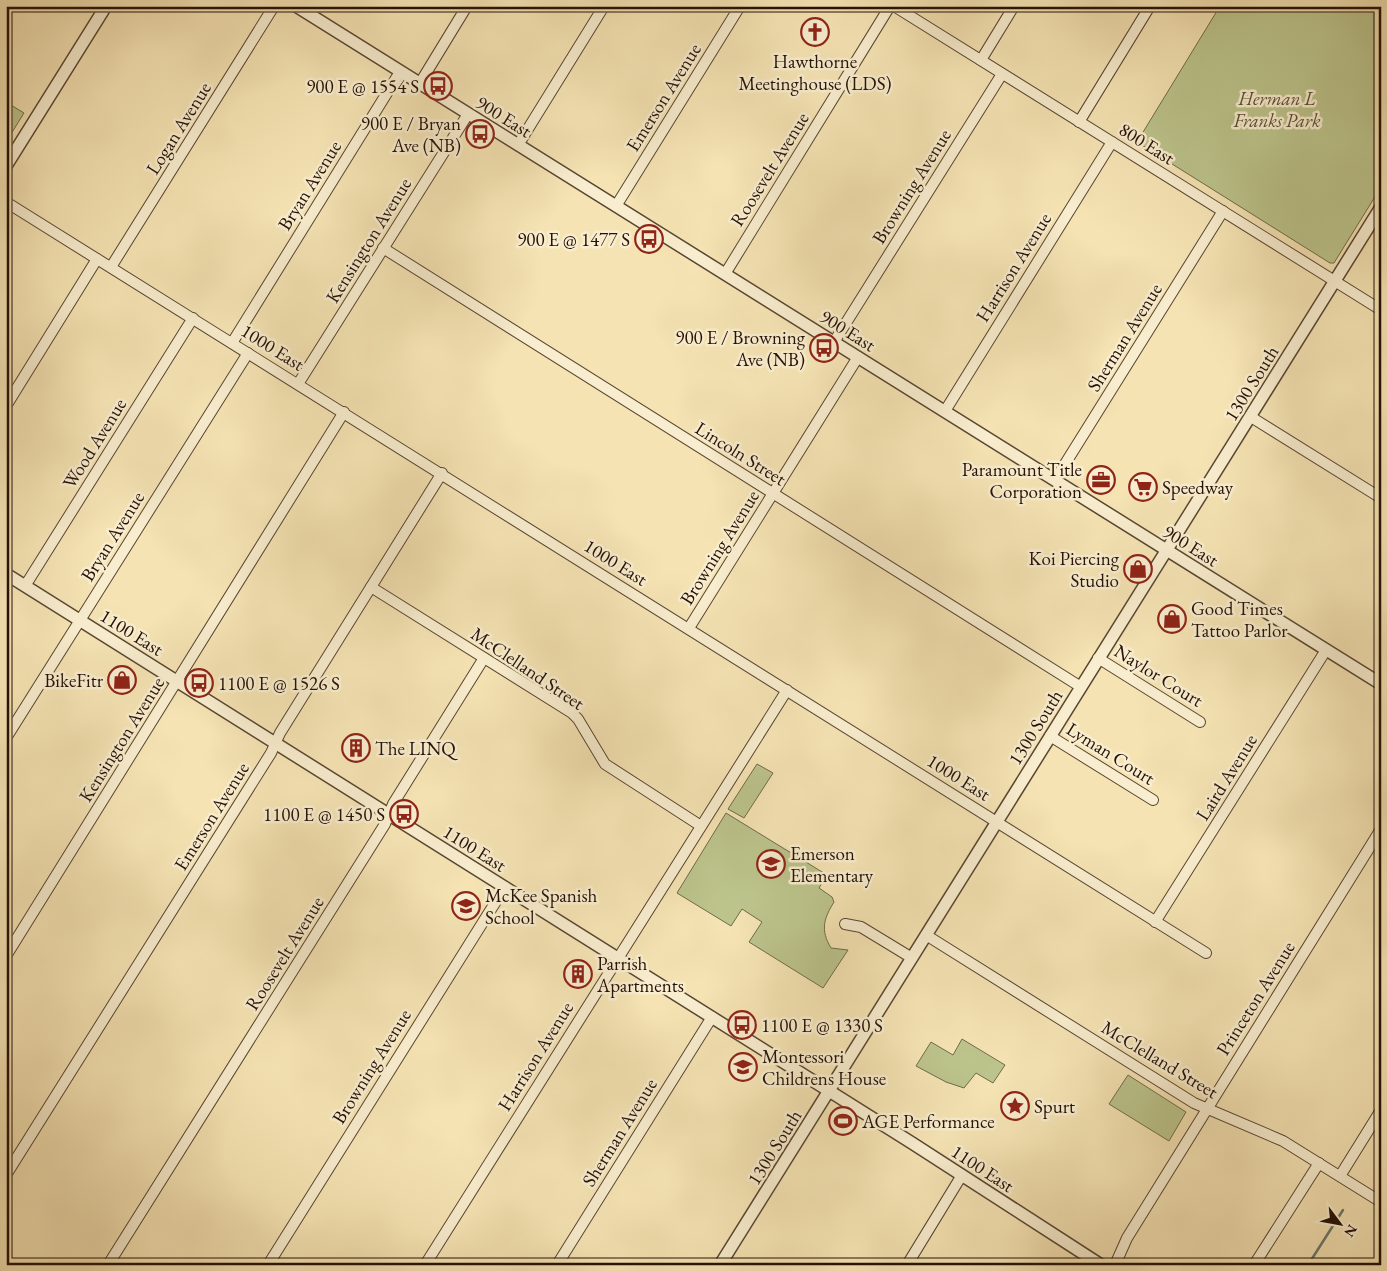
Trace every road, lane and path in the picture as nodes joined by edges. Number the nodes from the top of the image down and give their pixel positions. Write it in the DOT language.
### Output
graph roads {
  1 [pos="106,6"];
  2 [pos="274,6"];
  3 [pos="296,6"];
  4 [pos="467,6"];
  5 [pos="604,6"];
  6 [pos="740,6"];
  7 [pos="890,6"];
  8 [pos="894,6"];
  9 [pos="1014,6"];
  10 [pos="1150,6"];
  11 [pos="981,60"];
  12 [pos="400,72"];
  13 [pos="1002,74"];
  14 [pos="420,84"];
  15 [pos="468,114"];
  16 [pos="1079,122"];
  17 [pos="1112,142"];
  18 [pos="518,145"];
  19 [pos="6,166"];
  20 [pos="6,202"];
  21 [pos="616,206"];
  22 [pos="1381,207"];
  23 [pos="1223,212"];
  24 [pos="383,248"];
  25 [pos="97,259"];
  26 [pos="111,268"];
  27 [pos="724,274"];
  28 [pos="1335,282"];
  29 [pos="1381,310"];
  30 [pos="193,318"];
  31 [pos="834,342"];
  32 [pos="232,343"];
  33 [pos="248,353"];
  34 [pos="858,357"];
  35 [pos="298,384"];
  36 [pos="6,406"];
  37 [pos="945,411"];
  38 [pos="344,412"];
  39 [pos="1251,417"];
  40 [pos="442,473"];
  41 [pos="1055,480"];
  42 [pos="773,493"];
  43 [pos="1381,498"];
  44 [pos="1166,550"];
  45 [pos="6,574"];
  46 [pos="25,586"];
  47 [pos="371,587"];
  48 [pos="80,620"];
  49 [pos="690,628"];
  50 [pos="1326,650"];
  51 [pos="484,658"];
  52 [pos="1098,658"];
  53 [pos="177,682"];
  54 [pos="1381,684"];
  55 [pos="1081,687"];
  56 [pos="787,690"];
  57 [pos="1200,722"];
  58 [pos="1050,736"];
  59 [pos="6,738"];
  60 [pos="276,743"];
  61 [pos="1153,800"];
  62 [pos="389,814"];
  63 [pos="997,822"];
  64 [pos="701,826"];
  65 [pos="1381,829"];
  66 [pos="505,887"];
  67 [pos="1155,922"];
  68 [pos="844,924"];
  69 [pos="926,935"];
  70 [pos="1206,953"];
  71 [pos="6,956"];
  72 [pos="617,958"];
  73 [pos="912,958"];
  74 [pos="712,1017"];
  75 [pos="829,1090"];
  76 [pos="1207,1109"];
  77 [pos="1381,1110"];
  78 [pos="1318,1163"];
  79 [pos="6,1175"];
  80 [pos="962,1175"];
  81 [pos="1340,1176"];
  82 [pos="1381,1202"];
  83 [pos="1095,1263"];
  84 [pos="108,1265"];
  85 [pos="268,1265"];
  86 [pos="425,1265"];
  87 [pos="556,1265"];
  88 [pos="720,1265"];
  89 [pos="907,1265"];
  90 [pos="1114,1265"];
  91 [pos="1254,1265"];
  1 -- 19 [label="street"];
  2 -- 26 [label="street, Logan Avenue"];
  3 -- 12 [label="street, 900 East"];
  4 -- 14 [label="street"];
  5 -- 18 [label="street"];
  6 -- 21 [label="street, Emerson Avenue"];
  7 -- 27 [label="street, Roosevelt Avenue"];
  8 -- 11 [label="street, 800 East"];
  9 -- 11 [label="street"];
  10 -- 16 [label="street"];
  11 -- 13 [label="street, 800 East"];
  12 -- 14 [label="street, 900 East"];
  12 -- 32 [label="street, Bryan Avenue"];
  13 -- 16 [label="street, 800 East"];
  13 -- 31 [label="street, Browning Avenue"];
  14 -- 15 [label="street, 900 East"];
  15 -- 18 [label="street, 900 East"];
  15 -- 24 [label="street, Kensington Avenue"];
  16 -- 17 [label="street, 800 East"];
  17 -- 23 [label="street, 800 East"];
  17 -- 37 [label="street, Harrison Avenue"];
  18 -- 21 [label="street, 900 East"];
  20 -- 25 [label="street, 1000 East"];
  21 -- 27 [label="street, 900 East"];
  22 -- 28 [label="street, 1300 South"];
  23 -- 28 [label="street, 800 East"];
  23 -- 41 [label="street, Sherman Avenue"];
  24 -- 35 [label="street, Kensington Avenue"];
  24 -- 42 [label="street, Lincoln Street"];
  25 -- 26 [label="street, 1000 East"];
  25 -- 36 [label="street"];
  26 -- 30 [label="street, 1000 East"];
  27 -- 31 [label="street, 900 East"];
  28 -- 29 [label="street, 800 East"];
  28 -- 39 [label="street, 1300 South"];
  30 -- 32 [label="street, 1000 East"];
  30 -- 46 [label="street, Wood Avenue"];
  31 -- 34 [label="street, 900 East"];
  32 -- 33 [label="street, 1000 East"];
  33 -- 35 [label="street, 1000 East"];
  33 -- 48 [label="street, Bryan Avenue"];
  34 -- 37 [label="street, 900 East"];
  34 -- 42 [label="street, Browning Avenue"];
  35 -- 38 [label="street, 1000 East"];
  37 -- 41 [label="street, 900 East"];
  38 -- 40 [label="street, 1000 East"];
  38 -- 53 [label="street, Kensington Avenue"];
  39 -- 43 [label="street"];
  39 -- 44 [label="street, 1300 South"];
  40 -- 47 [label="street, Emerson Avenue"];
  40 -- 49 [label="street, 1000 East"];
  41 -- 44 [label="street, 900 East"];
  42 -- 49 [label="street, Browning Avenue"];
  42 -- 55 [label="street, Lincoln Street"];
  44 -- 50 [label="street, 900 East"];
  44 -- 52 [label="street, 1300 South"];
  45 -- 46 [label="street, 1100 East"];
  46 -- 48 [label="street, 1100 East"];
  47 -- 51 [label="street, McClelland Street"];
  47 -- 60 [label="street, Emerson Avenue"];
  48 -- 53 [label="street, 1100 East"];
  48 -- 59 [label="street, Bryan Avenue"];
  49 -- 56 [label="street, 1000 East"];
  50 -- 54 [label="street, 900 East"];
  50 -- 67 [label="street, Laird Avenue"];
  51 -- 62 [label="street, Roosevelt Avenue"];
  51 -- 64 [label="street, McClelland Street"];
  52 -- 55 [label="street, 1300 South"];
  52 -- 57 [label="street, Naylor Court"];
  53 -- 60 [label="street, 1100 East"];
  53 -- 71 [label="street, Kensington Avenue"];
  55 -- 58 [label="street, 1300 South"];
  56 -- 63 [label="street, 1000 East"];
  56 -- 64 [label="street, Harrison Avenue"];
  58 -- 61 [label="street, Lyman Court"];
  58 -- 63 [label="street, 1300 South"];
  60 -- 62 [label="street, 1100 East"];
  60 -- 79 [label="street, Emerson Avenue"];
  62 -- 66 [label="street, 1100 East"];
  62 -- 84 [label="street, Roosevelt Avenue"];
  63 -- 67 [label="street, 1000 East"];
  63 -- 69 [label="street, 1300 South"];
  64 -- 72 [label="street, Harrison Avenue"];
  65 -- 76 [label="street, Princeton Avenue"];
  66 -- 72 [label="street, 1100 East"];
  66 -- 85 [label="street, Browning Avenue"];
  67 -- 70 [label="street, 1000 East"];
  68 -- 73 [label="street"];
  69 -- 73 [label="street, 1300 South"];
  69 -- 76 [label="street, McClelland Street"];
  72 -- 74 [label="street, 1100 East"];
  72 -- 86 [label="street, Harrison Avenue"];
  73 -- 75 [label="street, 1300 South"];
  74 -- 75 [label="street, 1100 East"];
  74 -- 87 [label="street, Sherman Avenue"];
  75 -- 80 [label="street, 1100 East"];
  75 -- 88 [label="street, 1300 South"];
  76 -- 78 [label="street, McClelland Street"];
  76 -- 90 [label="street, Princeton Avenue"];
  77 -- 81 [label="street"];
  78 -- 81 [label="street, McClelland Street"];
  78 -- 91 [label="street"];
  80 -- 83 [label="street, 1100 East"];
  80 -- 89 [label="street"];
  81 -- 82 [label="street, McClelland Street"];
}
